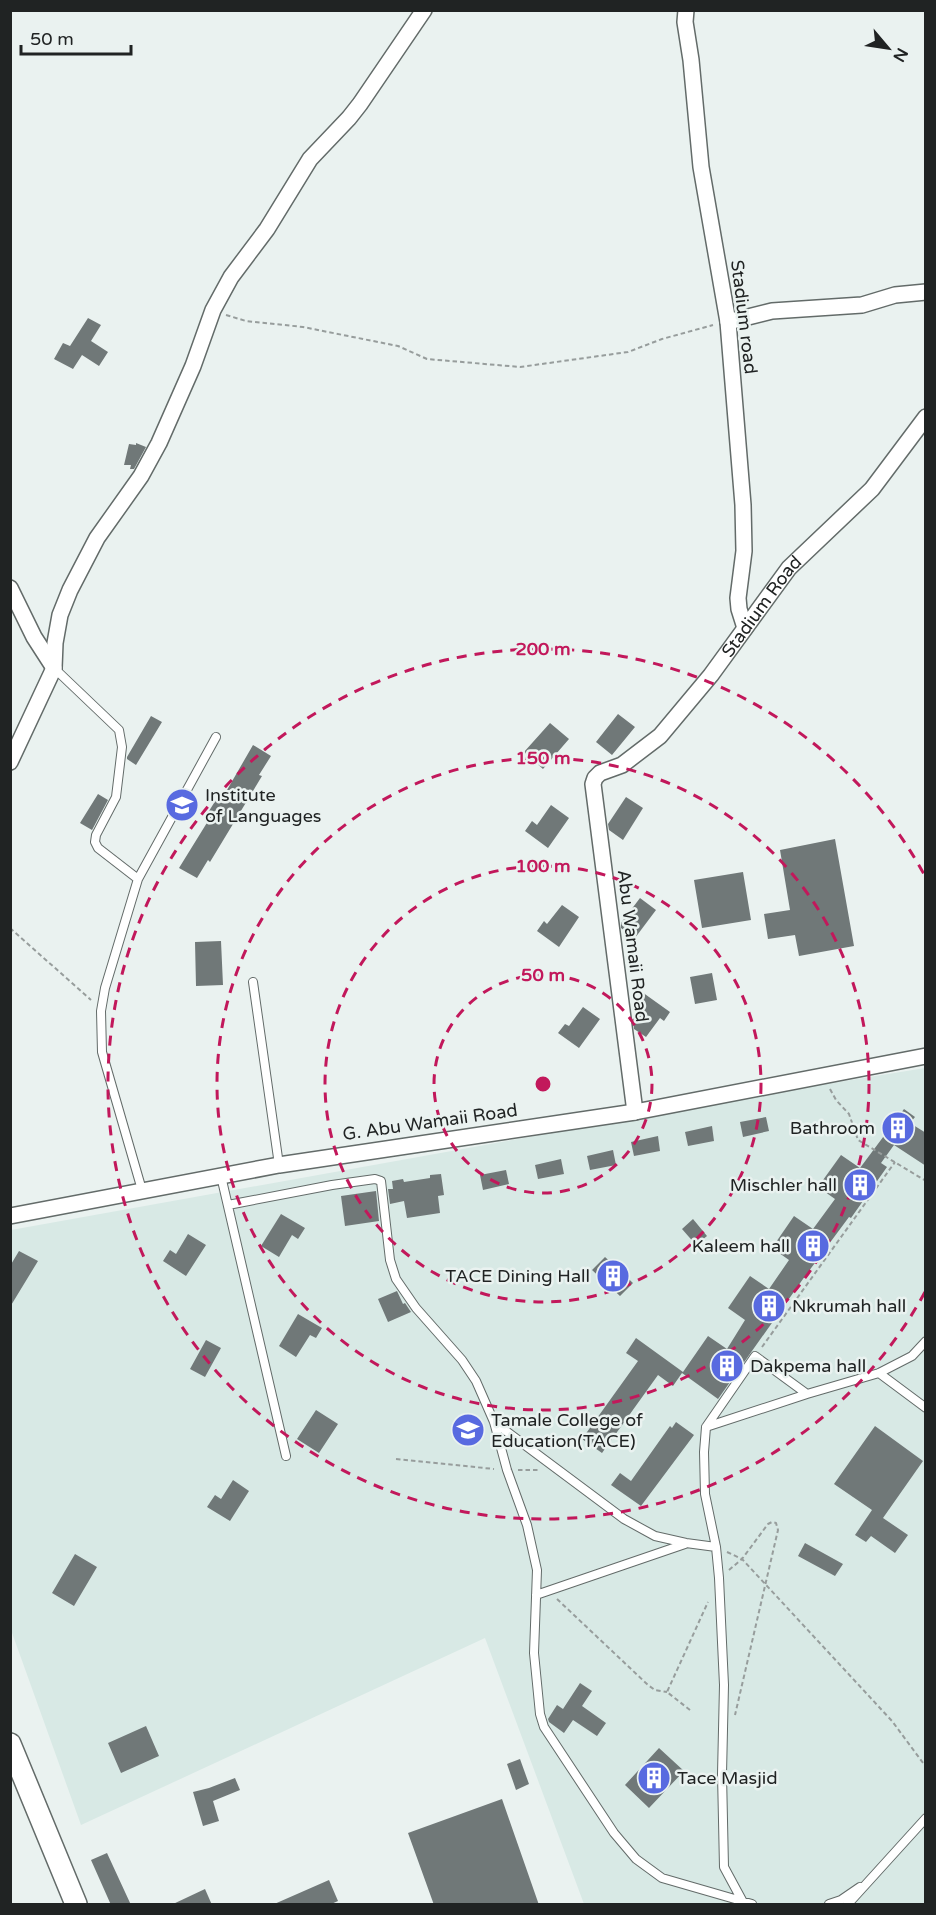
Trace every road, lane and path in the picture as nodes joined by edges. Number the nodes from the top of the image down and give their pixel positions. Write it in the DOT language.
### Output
graph roads {
  1 [pos="424,10"];
  2 [pos="686,10"];
  3 [pos="926,292"];
  4 [pos="213,310"];
  5 [pos="728,322"];
  6 [pos="926,417"];
  7 [pos="10,588"];
  8 [pos="746,628"];
  9 [pos="54,668"];
  10 [pos="216,738"];
  11 [pos="10,762"];
  12 [pos="593,784"];
  13 [pos="138,879"];
  14 [pos="10,928"];
  15 [pos="253,982"];
  16 [pos="101,1011"];
  17 [pos="926,1056"];
  18 [pos="822,1076"];
  19 [pos="635,1112"];
  20 [pos="895,1162"];
  21 [pos="279,1165"];
  22 [pos="221,1176"];
  23 [pos="926,1181"];
  24 [pos="141,1190"];
  25 [pos="228,1205"];
  26 [pos="10,1216"];
  27 [pos="926,1341"];
  28 [pos="755,1356"];
  29 [pos="879,1373"];
  30 [pos="807,1394"];
  31 [pos="926,1408"];
  32 [pos="494,1422"];
  33 [pos="706,1427"];
  34 [pos="286,1456"];
  35 [pos="396,1459"];
  36 [pos="507,1470"];
  37 [pos="557,1470"];
  38 [pos="686,1543"];
  39 [pos="716,1547"];
  40 [pos="548,1590"];
  41 [pos="536,1595"];
  42 [pos="667,1692"];
  43 [pos="10,1744"];
  44 [pos="926,1767"];
  45 [pos="926,1818"];
  46 [pos="873,1878"];
  47 [pos="743,1904"];
  48 [pos="76,1905"];
  49 [pos="752,1905"];
  50 [pos="829,1905"];
  51 [pos="848,1905"];
  1 -- 4 [label="street"];
  2 -- 5 [label="street, Stadium road"];
  3 -- 5 [label="street"];
  4 -- 5 [label="path"];
  4 -- 9 [label="street"];
  5 -- 8 [label="street, Stadium road"];
  6 -- 8 [label="street, Stadium Road"];
  7 -- 9 [label="street"];
  8 -- 12 [label="street, Stadium Road"];
  9 -- 11 [label="street"];
  9 -- 13 [label="lane"];
  10 -- 13 [label="lane"];
  12 -- 19 [label="street, Abu Wamaii Road"];
  13 -- 16 [label="lane"];
  14 -- 16 [label="path"];
  15 -- 21 [label="lane"];
  16 -- 24 [label="lane"];
  17 -- 18 [label="street, G. Abu Wamaii Road"];
  18 -- 19 [label="street, G. Abu Wamaii Road"];
  18 -- 20 [label="path"];
  19 -- 21 [label="street, G. Abu Wamaii Road"];
  20 -- 23 [label="path"];
  20 -- 28 [label="path"];
  21 -- 22 [label="street, G. Abu Wamaii Road"];
  22 -- 24 [label="street, G. Abu Wamaii Road"];
  22 -- 25 [label="lane"];
  24 -- 26 [label="street, G. Abu Wamaii Road"];
  25 -- 32 [label="lane"];
  25 -- 34 [label="lane"];
  27 -- 29 [label="lane"];
  28 -- 30 [label="lane"];
  28 -- 33 [label="lane"];
  29 -- 30 [label="lane"];
  29 -- 31 [label="lane"];
  30 -- 33 [label="lane"];
  32 -- 36 [label="lane"];
  32 -- 37 [label="lane"];
  33 -- 39 [label="lane"];
  35 -- 36 [label="path"];
  36 -- 37 [label="path"];
  36 -- 41 [label="lane"];
  37 -- 38 [label="lane"];
  38 -- 39 [label="lane"];
  38 -- 40 [label="lane"];
  39 -- 44 [label="path"];
  39 -- 47 [label="lane"];
  40 -- 41 [label="lane"];
  40 -- 42 [label="path"];
  41 -- 47 [label="lane"];
  43 -- 48 [label="main road"];
  45 -- 46 [label="lane"];
  46 -- 50 [label="lane"];
  46 -- 51 [label="lane"];
  47 -- 49 [label="lane"];
}
